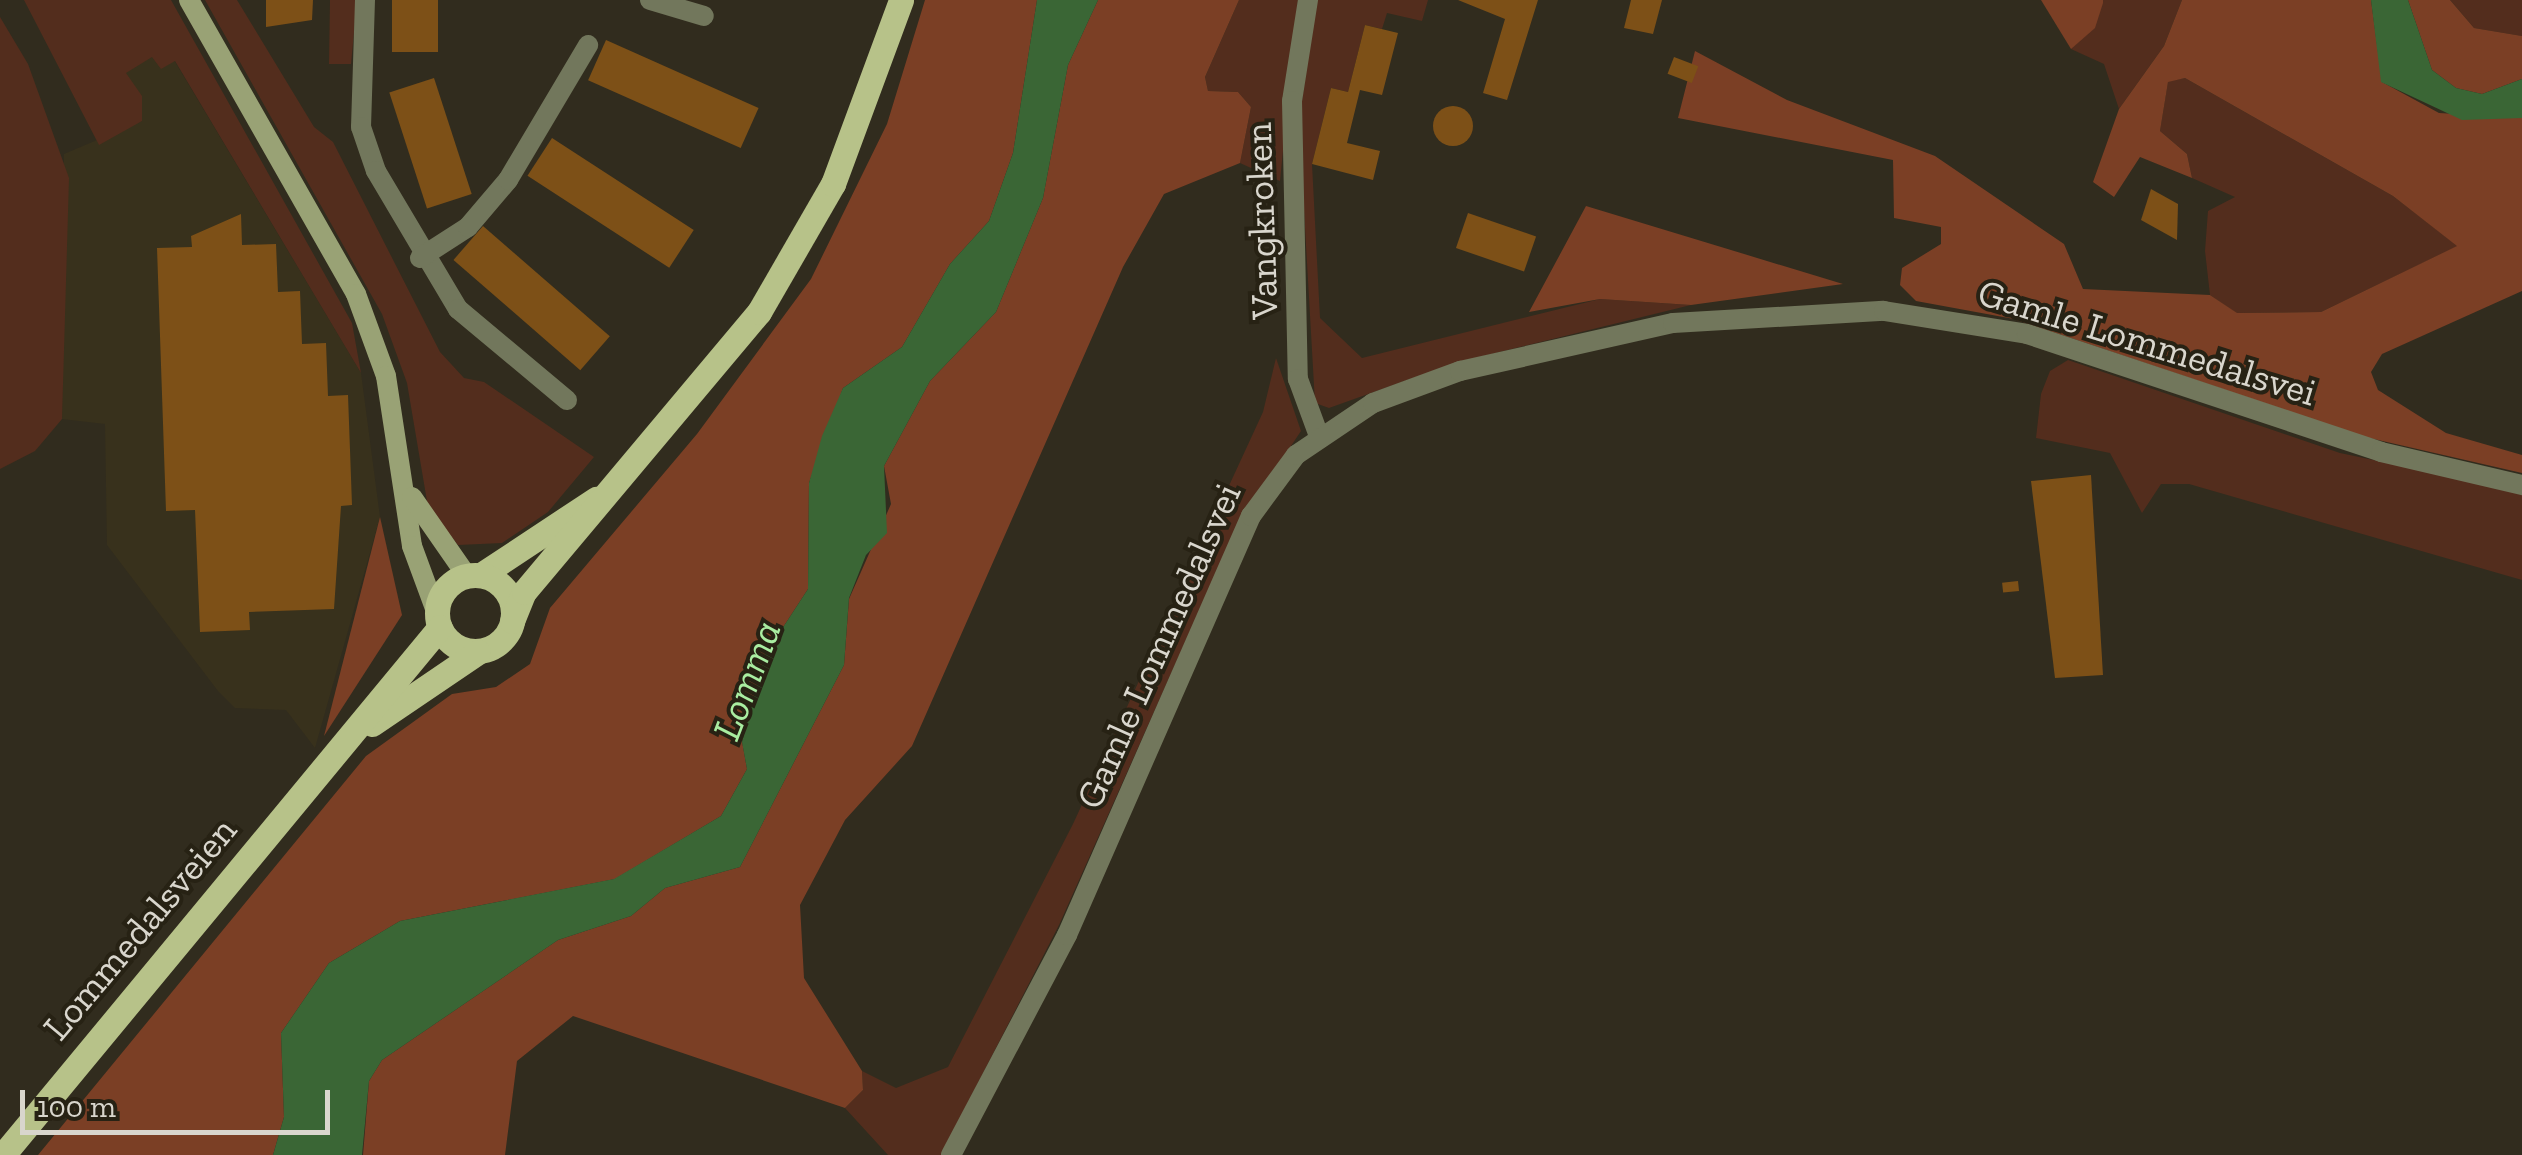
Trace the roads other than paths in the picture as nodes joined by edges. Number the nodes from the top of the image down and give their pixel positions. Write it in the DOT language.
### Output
graph roads {
  1 [pos="189,0"];
  2 [pos="364,0"];
  3 [pos="650,0"];
  4 [pos="901,0"];
  5 [pos="1308,0"];
  6 [pos="704,16"];
  7 [pos="588,45"];
  8 [pos="420,258"];
  9 [pos="567,400"];
  10 [pos="1319,436"];
  11 [pos="617,485"];
  12 [pos="2522,485"];
  13 [pos="407,486"];
  14 [pos="474,576"];
  15 [pos="438,620"];
  16 [pos="512,622"];
  17 [pos="478,652"];
  18 [pos="336,751"];
  19 [pos="3,1155"];
  20 [pos="951,1155"];
  1 -- 13 [label="main road"];
  2 -- 8 [label="street"];
  3 -- 6 [label="street"];
  4 -- 11 [label="main road"];
  5 -- 10 [label="street, Vangkroken"];
  7 -- 8 [label="street"];
  8 -- 9 [label="street"];
  10 -- 12 [label="street, Gamle Lommedalsvei"];
  10 -- 20 [label="street, Gamle Lommedalsvei"];
  11 -- 14 [label="main road"];
  11 -- 16 [label="main road"];
  13 -- 14 [label="main road"];
  13 -- 15 [label="main road"];
  14 -- 15 [label="main road"];
  14 -- 16 [label="main road"];
  15 -- 17 [label="main road"];
  15 -- 18 [label="main road, Lommedalsveien"];
  16 -- 17 [label="main road"];
  17 -- 18 [label="main road, Lommedalsveien"];
  18 -- 19 [label="main road, Lommedalsveien"];
}
